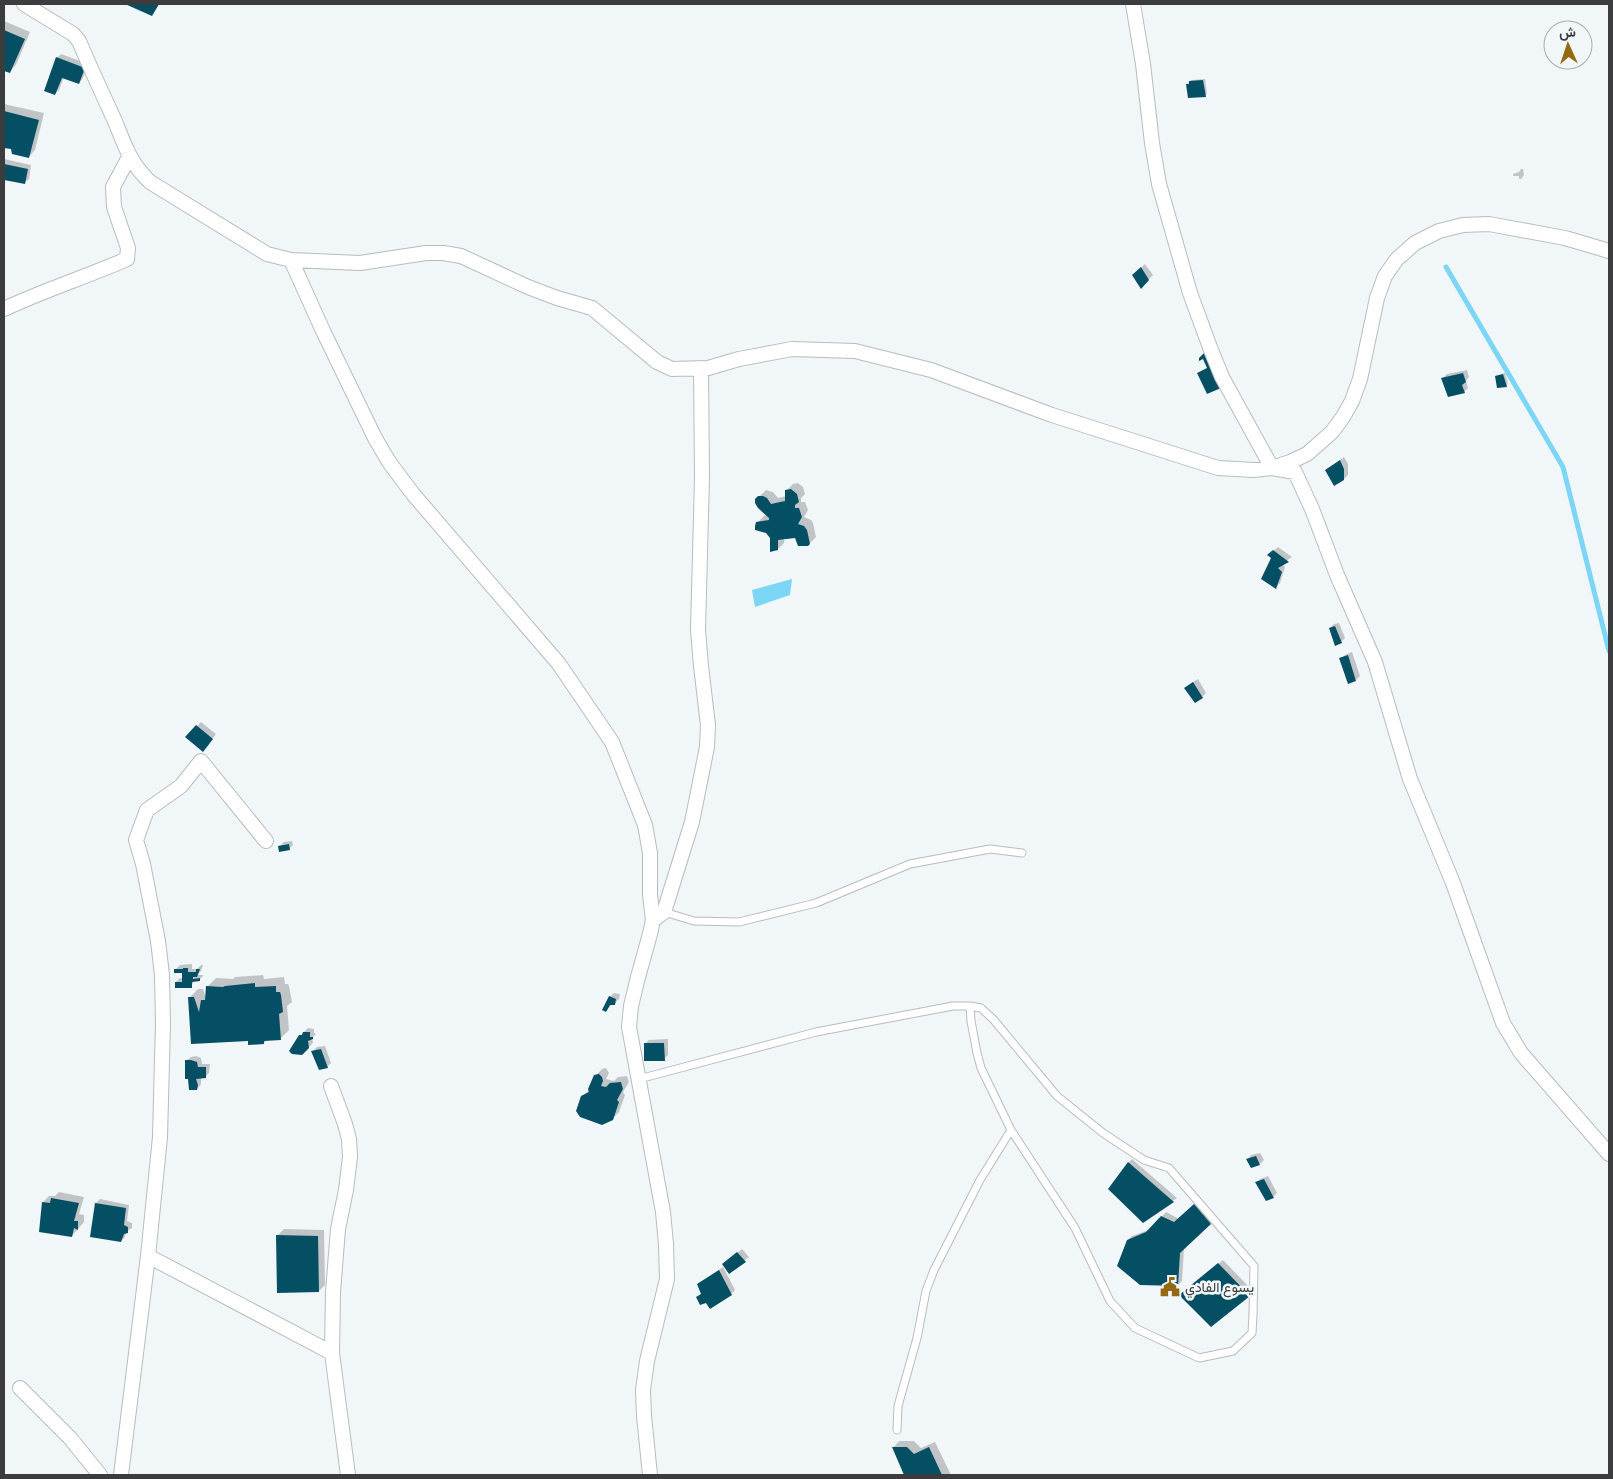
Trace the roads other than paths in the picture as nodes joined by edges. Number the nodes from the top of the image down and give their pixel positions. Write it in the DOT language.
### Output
graph roads {
  1 [pos="24,4"];
  2 [pos="1133,4"];
  3 [pos="129,157"];
  4 [pos="1609,252"];
  5 [pos="291,260"];
  6 [pos="4,309"];
  7 [pos="701,368"];
  8 [pos="1272,468"];
  9 [pos="266,841"];
  10 [pos="1022,853"];
  11 [pos="658,916"];
  12 [pos="970,1006"];
  13 [pos="639,1078"];
  14 [pos="331,1086"];
  15 [pos="1011,1130"];
  16 [pos="1609,1154"];
  17 [pos="148,1256"];
  18 [pos="332,1352"];
  19 [pos="20,1388"];
  20 [pos="897,1430"];
  21 [pos="100,1475"];
  22 [pos="121,1475"];
  23 [pos="348,1475"];
  24 [pos="650,1475"];
  1 -- 3 [label="street"];
  2 -- 8 [label="street"];
  3 -- 5 [label="street"];
  3 -- 6 [label="street"];
  4 -- 8 [label="street"];
  5 -- 7 [label="street"];
  5 -- 11 [label="street"];
  7 -- 8 [label="street"];
  7 -- 11 [label="street"];
  8 -- 16 [label="street"];
  9 -- 17 [label="street"];
  10 -- 11 [label="lane"];
  11 -- 13 [label="street"];
  12 -- 13 [label="lane"];
  12 -- 15 [label="lane"];
  12 -- 15 [label="lane"];
  13 -- 24 [label="street"];
  14 -- 18 [label="street"];
  15 -- 20 [label="lane"];
  17 -- 18 [label="street"];
  17 -- 22 [label="street"];
  18 -- 23 [label="street"];
  19 -- 21 [label="street"];
}
